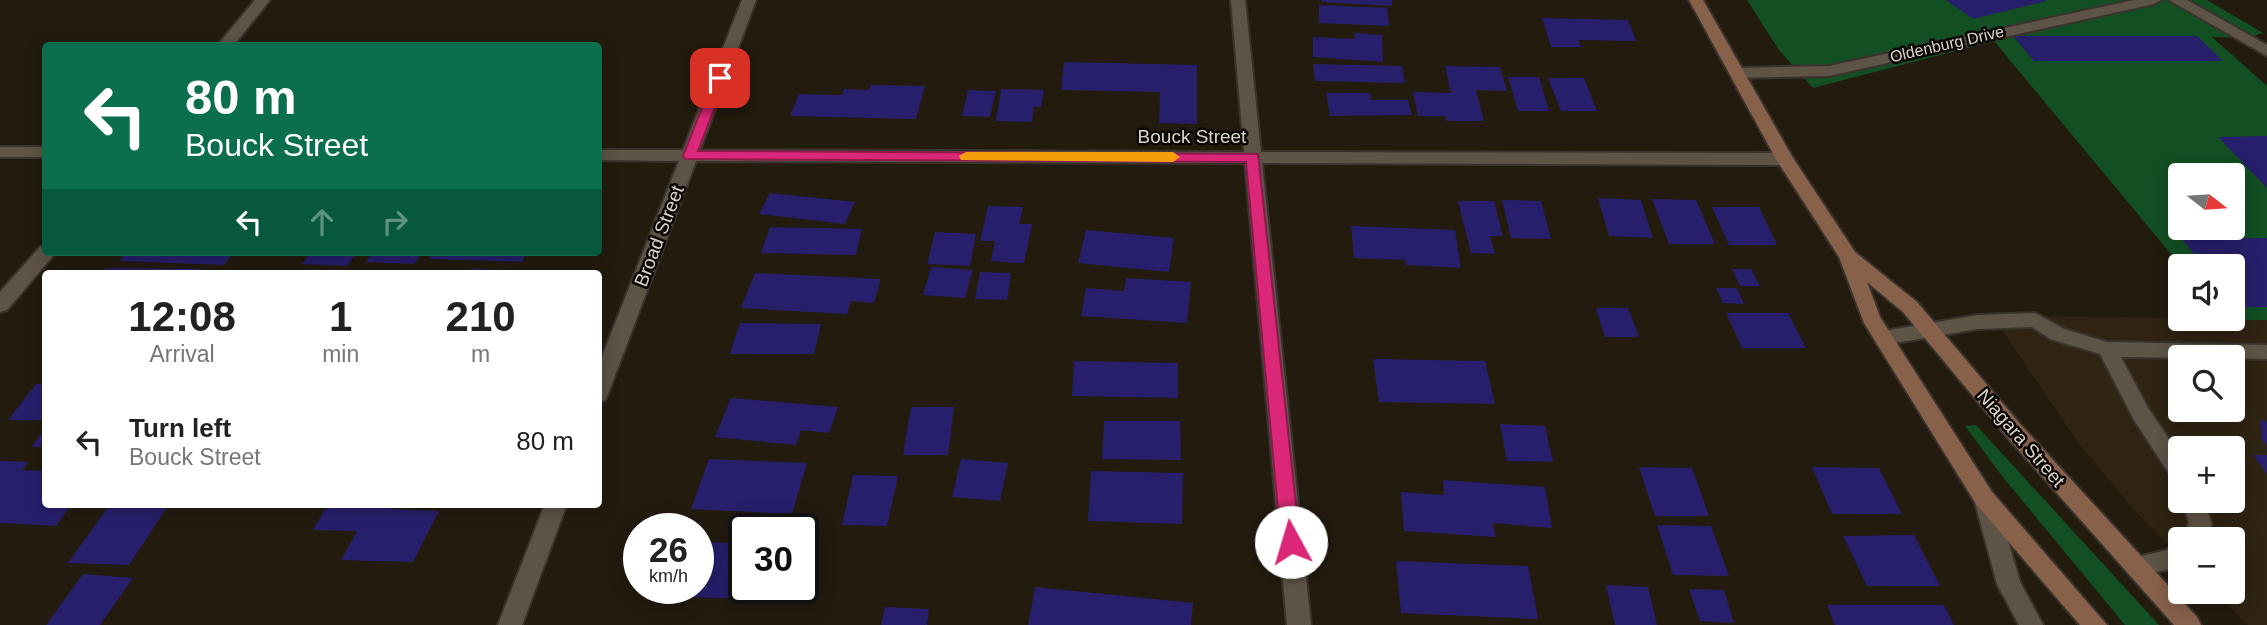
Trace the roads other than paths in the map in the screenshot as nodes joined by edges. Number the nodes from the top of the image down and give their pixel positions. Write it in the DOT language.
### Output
graph roads {
  1 [pos="263,0"];
  2 [pos="750,0"];
  3 [pos="1238,0"];
  4 [pos="1696,0"];
  5 [pos="2154,0"];
  6 [pos="2175,0"];
  7 [pos="227,42"];
  8 [pos="2267,51"];
  9 [pos="1738,73"];
  10 [pos="0,152"];
  11 [pos="42,152"];
  12 [pos="602,155"];
  13 [pos="690,156"];
  14 [pos="1253,157"];
  15 [pos="1785,159"];
  16 [pos="43,256"];
  17 [pos="1848,256"];
  18 [pos="0,305"];
  19 [pos="1929,331"];
  20 [pos="1884,338"];
  21 [pos="2107,349"];
  22 [pos="2267,352"];
  23 [pos="602,384"];
  24 [pos="2168,454"];
  25 [pos="1984,498"];
  26 [pos="554,508"];
  27 [pos="2168,560"];
  28 [pos="2137,566"];
  29 [pos="510,625"];
  30 [pos="1299,625"];
  31 [pos="2031,625"];
  32 [pos="2095,625"];
  33 [pos="2189,625"];
  1 -- 7 [label="street"];
  2 -- 13 [label="street, Broad Street"];
  3 -- 14 [label="street"];
  4 -- 9 [label="main road, Niagara Street"];
  5 -- 9 [label="street, Oldenburg Drive"];
  6 -- 8 [label="street"];
  9 -- 15 [label="main road, Niagara Street"];
  10 -- 11 [label="street"];
  12 -- 13 [label="street, Bouck Street"];
  13 -- 14 [label="street, Bouck Street"];
  13 -- 23 [label="street, Broad Street"];
  14 -- 15 [label="street, Bouck Street"];
  14 -- 30 [label="street"];
  15 -- 17 [label="main road, Niagara Street"];
  16 -- 18 [label="street"];
  17 -- 19 [label="main road, Niagara Street"];
  17 -- 20 [label="main road, Niagara Street"];
  19 -- 20 [label="street"];
  19 -- 21 [label="street"];
  19 -- 28 [label="main road, Niagara Street"];
  20 -- 25 [label="main road, Niagara Street"];
  21 -- 22 [label="street"];
  21 -- 24 [label="street"];
  25 -- 31 [label="street, Niagara Street"];
  25 -- 32 [label="main road, Niagara Street"];
  26 -- 29 [label="street"];
  27 -- 28 [label="street"];
  28 -- 33 [label="main road, Niagara Street"];
}
